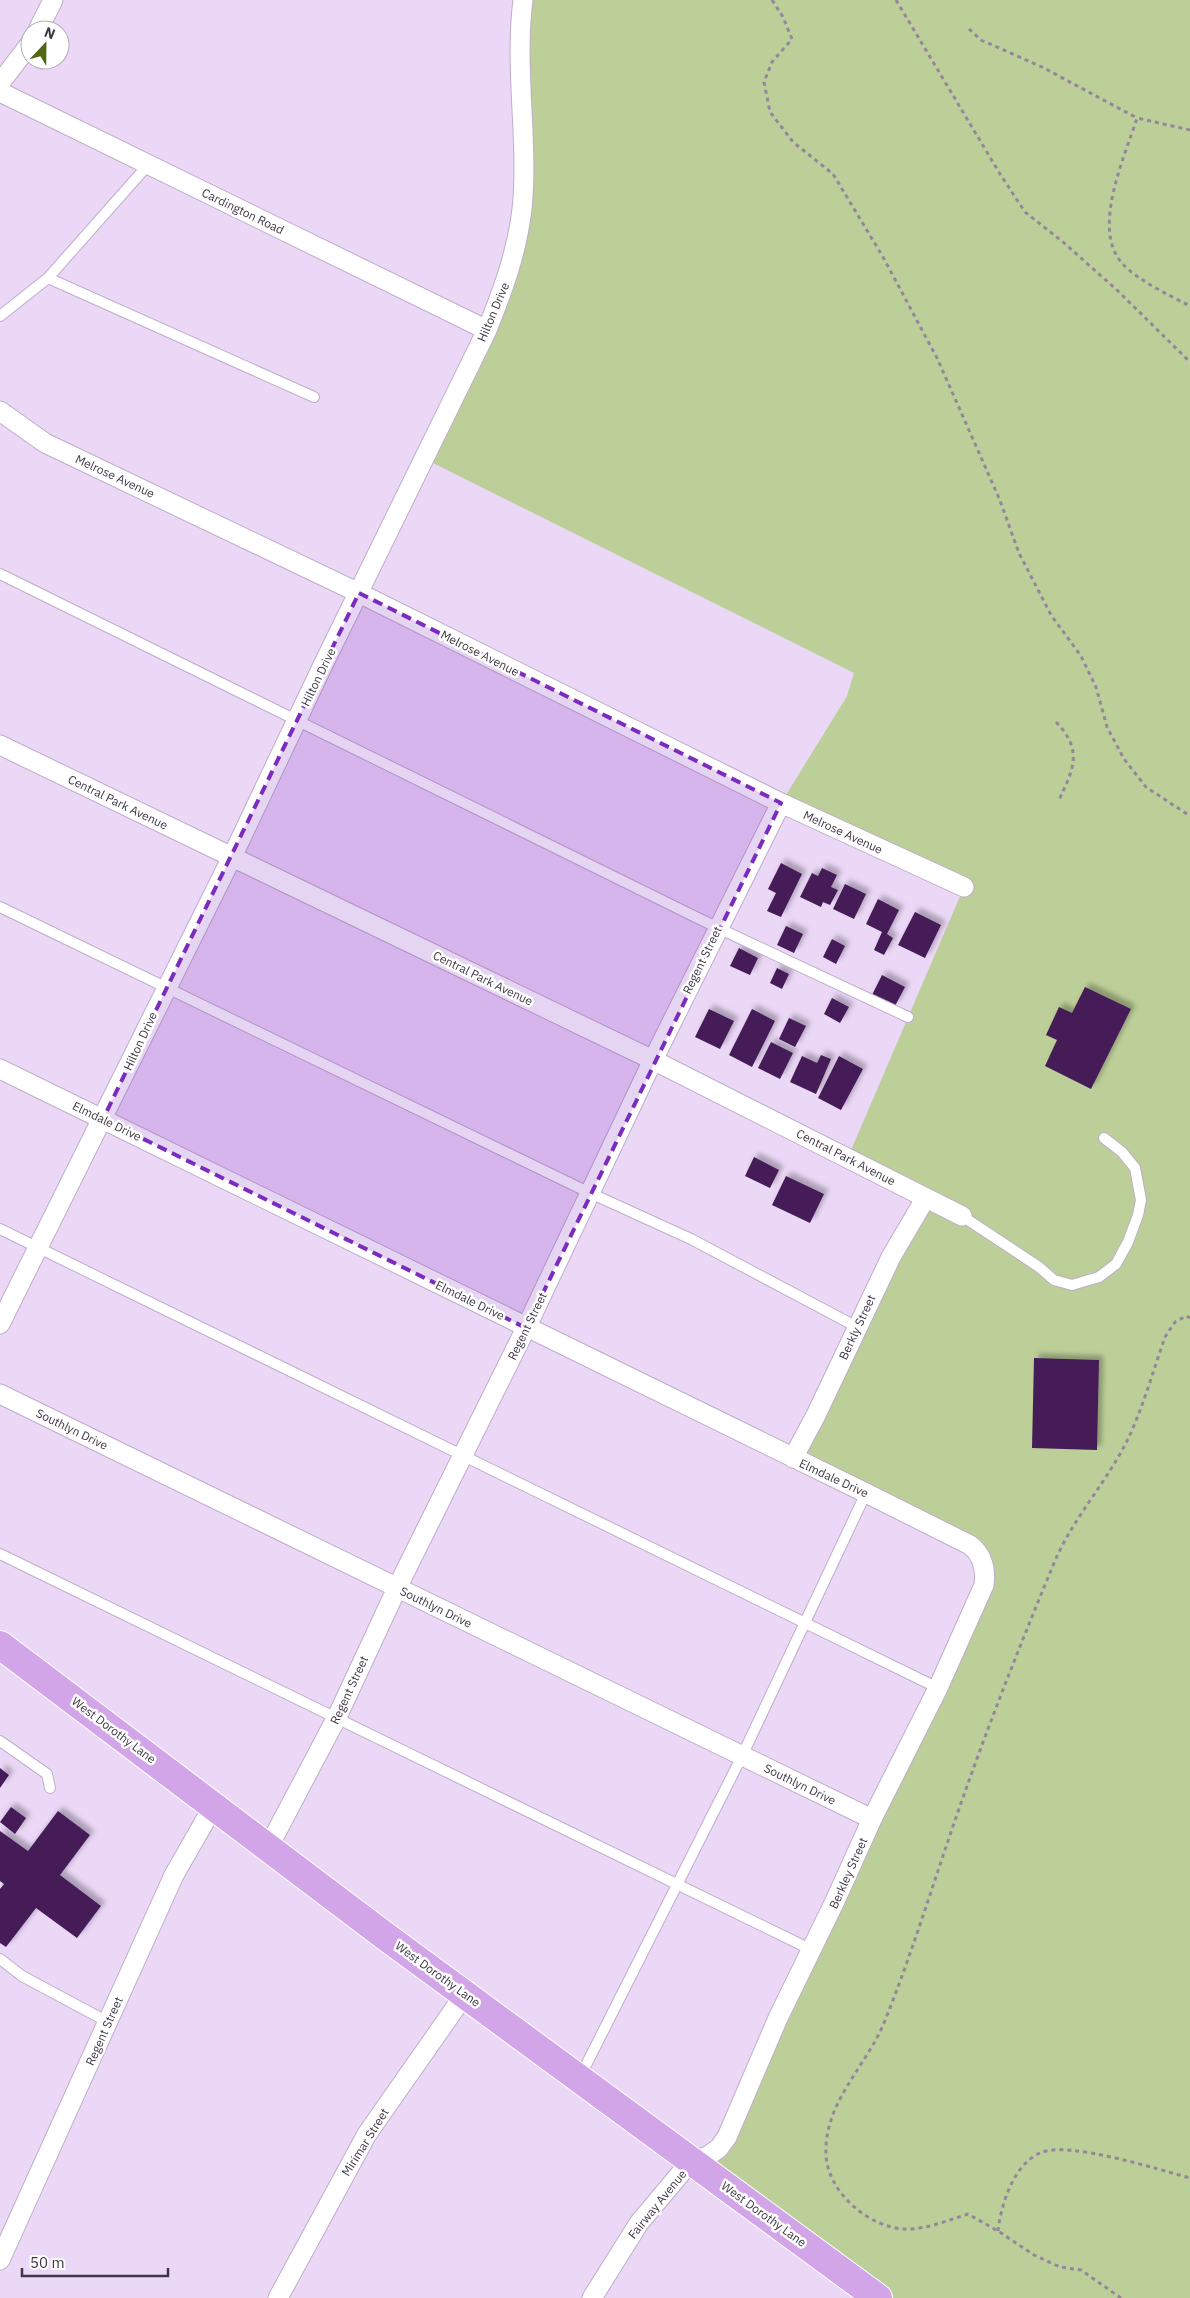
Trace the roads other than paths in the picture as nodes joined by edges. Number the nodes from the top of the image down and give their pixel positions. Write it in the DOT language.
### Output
graph roads {
  1 [pos="53,0"];
  2 [pos="523,0"];
  3 [pos="43,20"];
  4 [pos="20,57"];
  5 [pos="0,83"];
  6 [pos="0,92"];
  7 [pos="148,165"];
  8 [pos="48,278"];
  9 [pos="0,316"];
  10 [pos="487,330"];
  11 [pos="314,397"];
  12 [pos="0,411"];
  13 [pos="0,574"];
  14 [pos="359,593"];
  15 [pos="296,721"];
  16 [pos="0,745"];
  17 [pos="781,803"];
  18 [pos="232,857"];
  19 [pos="964,887"];
  20 [pos="0,907"];
  21 [pos="718,928"];
  22 [pos="166,987"];
  23 [pos="908,1017"];
  24 [pos="653,1060"];
  25 [pos="0,1069"];
  26 [pos="104,1119"];
  27 [pos="1104,1138"];
  28 [pos="590,1193"];
  29 [pos="925,1199"];
  30 [pos="962,1216"];
  31 [pos="0,1230"];
  32 [pos="37,1247"];
  33 [pos="0,1324"];
  34 [pos="856,1327"];
  35 [pos="526,1328"];
  36 [pos="0,1394"];
  37 [pos="462,1456"];
  38 [pos="793,1458"];
  39 [pos="866,1493"];
  40 [pos="0,1554"];
  41 [pos="985,1568"];
  42 [pos="397,1588"];
  43 [pos="804,1623"];
  44 [pos="0,1645"];
  45 [pos="938,1688"];
  46 [pos="337,1717"];
  47 [pos="0,1741"];
  48 [pos="742,1756"];
  49 [pos="50,1788"];
  50 [pos="214,1805"];
  51 [pos="872,1819"];
  52 [pos="270,1846"];
  53 [pos="678,1884"];
  54 [pos="812,1950"];
  55 [pos="0,1960"];
  56 [pos="464,1994"];
  57 [pos="108,2022"];
  58 [pos="580,2078"];
  59 [pos="692,2162"];
  60 [pos="0,2260"];
  61 [pos="278,2298"];
  62 [pos="592,2298"];
  63 [pos="878,2298"];
  1 -- 3 [label="street"];
  2 -- 10 [label="street, Hilton Drive"];
  4 -- 5 [label="street"];
  6 -- 7 [label="street, Cardington Road"];
  7 -- 8 [label="lane"];
  7 -- 10 [label="street, Cardington Road"];
  8 -- 9 [label="lane"];
  8 -- 11 [label="lane"];
  10 -- 14 [label="street, Hilton Drive"];
  12 -- 14 [label="street, Melrose Avenue"];
  13 -- 15 [label="lane"];
  14 -- 15 [label="street, Hilton Drive"];
  14 -- 17 [label="street, Melrose Avenue"];
  15 -- 18 [label="street, Hilton Drive"];
  15 -- 21 [label="lane"];
  16 -- 18 [label="street, Central Park Avenue"];
  17 -- 19 [label="street, Melrose Avenue"];
  17 -- 21 [label="street, Regent Street"];
  18 -- 22 [label="street, Hilton Drive"];
  18 -- 24 [label="street, Central Park Avenue"];
  20 -- 22 [label="lane"];
  21 -- 23 [label="lane"];
  21 -- 24 [label="street, Regent Street"];
  22 -- 26 [label="street, Hilton Drive"];
  22 -- 28 [label="lane"];
  24 -- 28 [label="street, Regent Street"];
  24 -- 29 [label="street, Central Park Avenue"];
  25 -- 26 [label="street, Elmdale Drive"];
  26 -- 32 [label="street, Hilton Drive"];
  26 -- 35 [label="street, Elmdale Drive"];
  27 -- 30 [label="lane"];
  28 -- 34 [label="lane"];
  28 -- 35 [label="street, Regent Street"];
  29 -- 30 [label="street, Central Park Avenue"];
  29 -- 34 [label="street, Berkly Street"];
  31 -- 32 [label="lane"];
  32 -- 33 [label="street, Hilton Drive"];
  32 -- 37 [label="lane"];
  34 -- 38 [label="street, Berkly Street"];
  35 -- 37 [label="street, Regent Street"];
  35 -- 38 [label="street, Elmdale Drive"];
  36 -- 42 [label="street, Southlyn Drive"];
  37 -- 42 [label="street, Regent Street"];
  37 -- 43 [label="lane"];
  38 -- 39 [label="street, Elmdale Drive"];
  39 -- 41 [label="street, Elmdale Drive"];
  39 -- 43 [label="lane"];
  40 -- 46 [label="lane"];
  41 -- 45 [label="street, Berkley Street"];
  42 -- 46 [label="street, Regent Street"];
  42 -- 48 [label="street, Southlyn Drive"];
  43 -- 45 [label="lane"];
  43 -- 48 [label="lane"];
  44 -- 50 [label="main road, West Dorothy Lane"];
  45 -- 51 [label="street, Berkley Street"];
  46 -- 52 [label="street, Regent Street"];
  46 -- 53 [label="lane"];
  47 -- 49 [label="lane"];
  48 -- 51 [label="street, Southlyn Drive"];
  48 -- 53 [label="lane"];
  50 -- 52 [label="main road, West Dorothy Lane"];
  50 -- 57 [label="street, Regent Street"];
  51 -- 54 [label="street, Berkley Street"];
  52 -- 56 [label="main road, West Dorothy Lane"];
  53 -- 54 [label="lane"];
  53 -- 58 [label="lane"];
  54 -- 59 [label="street, Berkley Street"];
  55 -- 57 [label="lane"];
  56 -- 58 [label="main road, West Dorothy Lane"];
  56 -- 61 [label="street, Mirimar Street"];
  57 -- 60 [label="street, Regent Street"];
  58 -- 59 [label="main road, West Dorothy Lane"];
  59 -- 62 [label="street, Fairway Avenue"];
  59 -- 63 [label="main road, West Dorothy Lane"];
}
